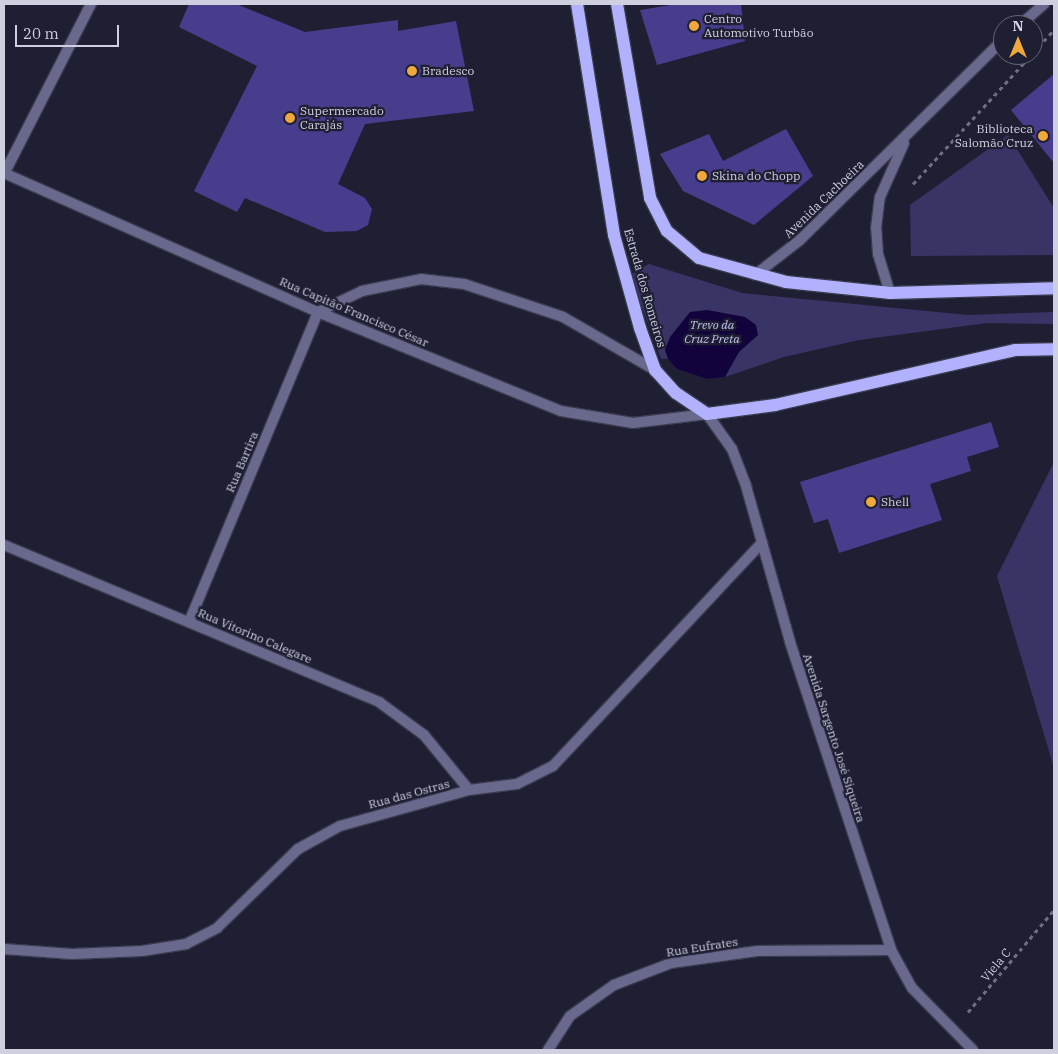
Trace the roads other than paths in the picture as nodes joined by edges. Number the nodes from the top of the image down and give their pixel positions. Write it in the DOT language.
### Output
graph roads {
  1 [pos="91,4"];
  2 [pos="577,4"];
  3 [pos="617,4"];
  4 [pos="1044,4"];
  5 [pos="1031,15"];
  6 [pos="993,50"];
  7 [pos="906,138"];
  8 [pos="4,173"];
  9 [pos="755,275"];
  10 [pos="1054,288"];
  11 [pos="890,293"];
  12 [pos="318,312"];
  13 [pos="1054,349"];
  14 [pos="655,370"];
  15 [pos="707,414"];
  16 [pos="762,543"];
  17 [pos="4,545"];
  18 [pos="189,622"];
  19 [pos="469,790"];
  20 [pos="4,949"];
  21 [pos="891,950"];
  22 [pos="548,1050"];
  23 [pos="973,1050"];
  1 -- 8 [label="street"];
  2 -- 14 [label="main road, Estrada dos Romeiros"];
  3 -- 9 [label="main road"];
  4 -- 5 [label="street"];
  6 -- 7 [label="street, Avenida Cachoeira"];
  7 -- 9 [label="street, Avenida Cachoeira"];
  7 -- 11 [label="street, Avenida Cachoeira"];
  8 -- 12 [label="street, Rua Capitão Francisco César"];
  9 -- 11 [label="main road"];
  10 -- 11 [label="main road"];
  12 -- 14 [label="street"];
  12 -- 15 [label="street, Rua Capitão Francisco César"];
  12 -- 18 [label="street, Rua Bartira"];
  13 -- 15 [label="main road"];
  14 -- 15 [label="main road, Estrada dos Romeiros"];
  15 -- 16 [label="street, Avenida Sargento José Siqueira"];
  16 -- 19 [label="street, Rua das Ostras"];
  16 -- 21 [label="street, Avenida Sargento José Siqueira"];
  17 -- 18 [label="street, Rua Vitorino Calegare"];
  18 -- 19 [label="street, Rua Vitorino Calegare"];
  19 -- 20 [label="street, Rua das Ostras"];
  21 -- 22 [label="street, Rua Eufrates"];
  21 -- 23 [label="street, Avenida Sargento José Siqueira"];
}
